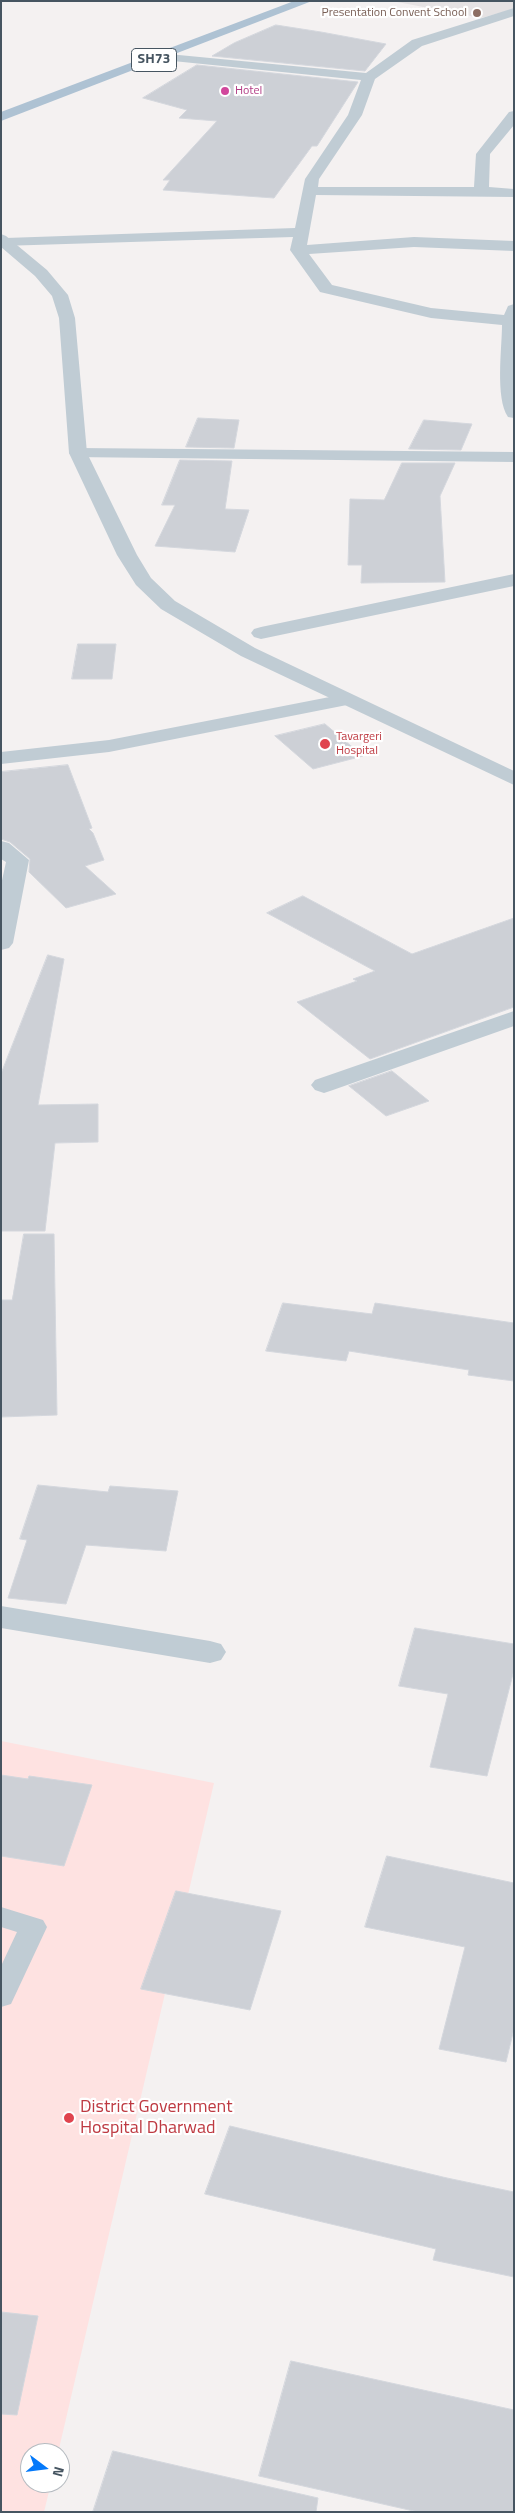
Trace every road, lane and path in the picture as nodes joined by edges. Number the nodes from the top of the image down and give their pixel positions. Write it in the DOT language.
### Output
graph roads {
  1 [pos="306,1"];
  2 [pos="514,12"];
  3 [pos="163,56"];
  4 [pos="369,76"];
  5 [pos="514,114"];
  6 [pos="1,117"];
  7 [pos="310,191"];
  8 [pos="481,191"];
  9 [pos="514,193"];
  10 [pos="302,232"];
  11 [pos="4,241"];
  12 [pos="514,246"];
  13 [pos="298,250"];
  14 [pos="513,317"];
  15 [pos="514,413"];
  16 [pos="78,453"];
  17 [pos="514,457"];
  18 [pos="514,580"];
  19 [pos="261,633"];
  20 [pos="345,700"];
  21 [pos="1,758"];
  22 [pos="514,779"];
  23 [pos="1,848"];
  24 [pos="1,943"];
  25 [pos="514,1018"];
  26 [pos="324,1085"];
  27 [pos="1,1617"];
  28 [pos="210,1652"];
  29 [pos="1,1917"];
  30 [pos="1,1996"];
  1 -- 3 [label="main road, SH73"];
  2 -- 4 [label="street"];
  3 -- 4 [label="street"];
  3 -- 6 [label="main road, SH73"];
  4 -- 7 [label="street"];
  5 -- 8 [label="street"];
  7 -- 8 [label="street"];
  7 -- 10 [label="street"];
  8 -- 9 [label="street"];
  10 -- 11 [label="street"];
  10 -- 13 [label="street"];
  11 -- 16 [label="street"];
  12 -- 13 [label="street"];
  13 -- 14 [label="street"];
  14 -- 15 [label="street"];
  16 -- 17 [label="street"];
  16 -- 20 [label="street"];
  18 -- 19 [label="street"];
  20 -- 21 [label="street"];
  20 -- 22 [label="street"];
  23 -- 24 [label="street"];
  25 -- 26 [label="street"];
  27 -- 28 [label="street"];
  29 -- 30 [label="lane"];
}
